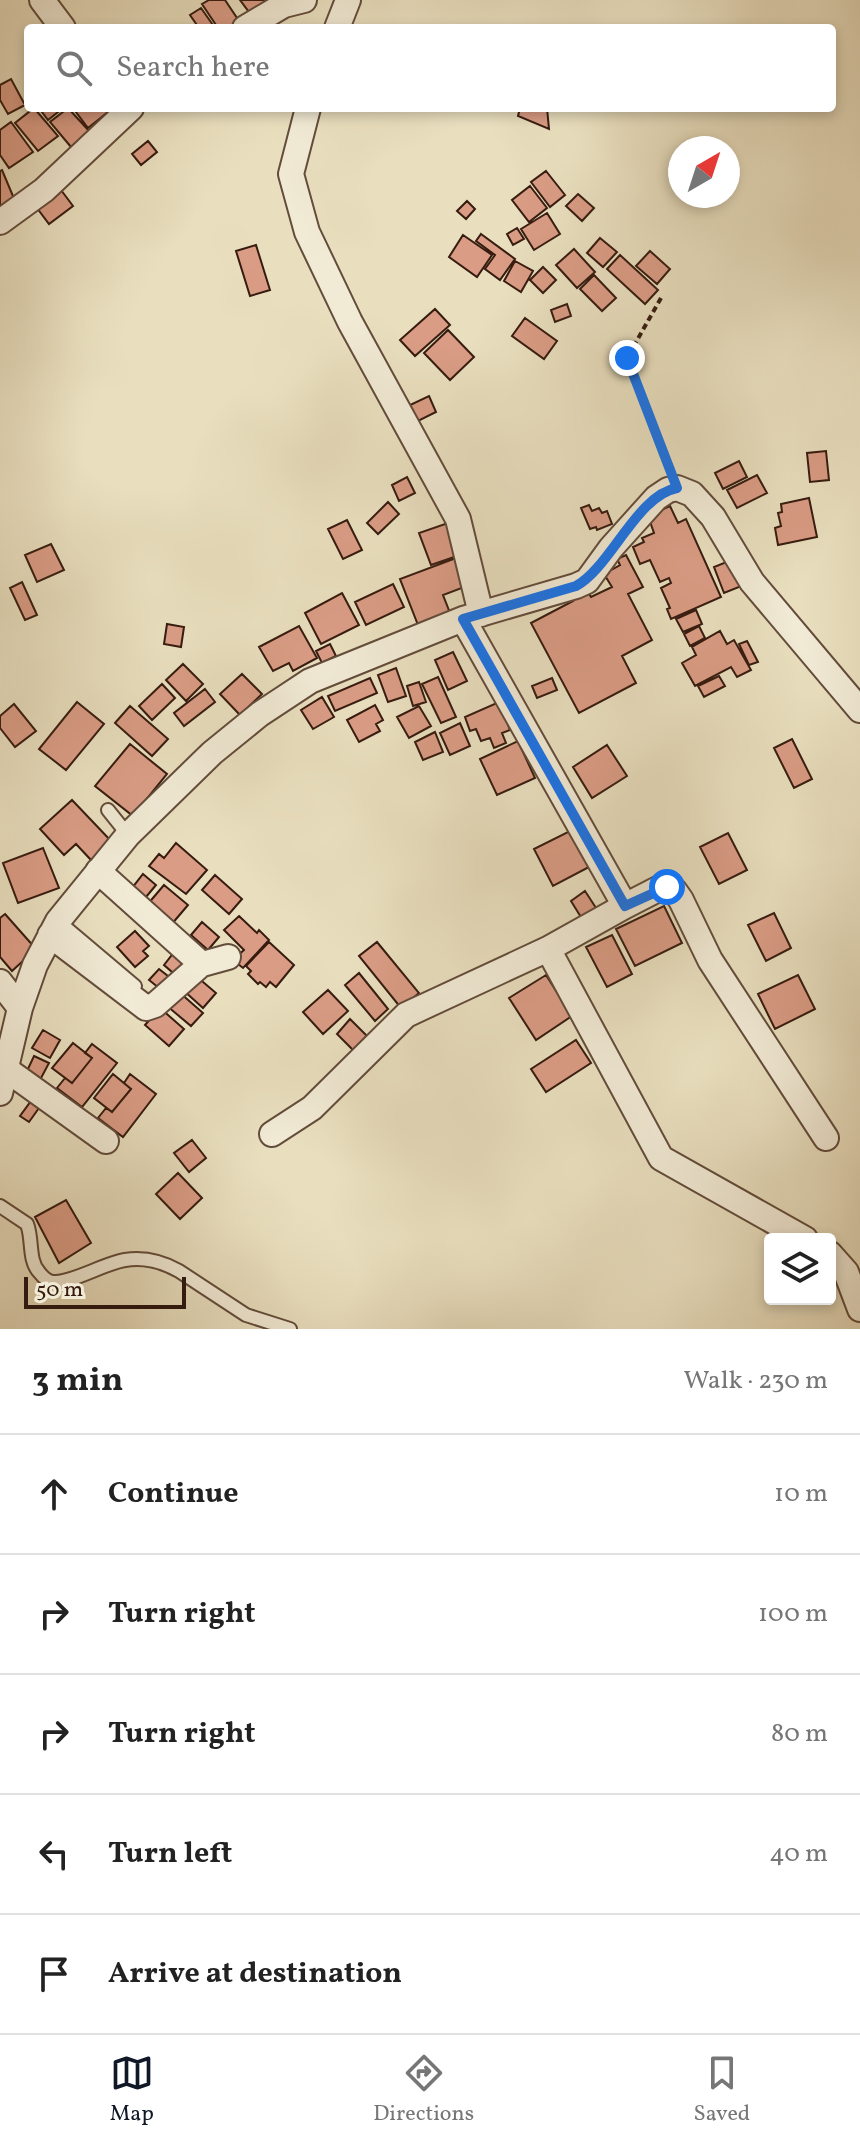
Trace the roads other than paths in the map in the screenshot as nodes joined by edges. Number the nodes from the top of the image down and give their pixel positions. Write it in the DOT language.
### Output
graph roads {
  1 [pos="42,0"];
  2 [pos="304,0"];
  3 [pos="348,0"];
  4 [pos="60,24"];
  5 [pos="252,24"];
  6 [pos="339,24"];
  7 [pos="125,112"];
  8 [pos="307,112"];
  9 [pos="0,222"];
  10 [pos="472,617"];
  11 [pos="860,710"];
  12 [pos="108,810"];
  13 [pos="128,835"];
  14 [pos="98,871"];
  15 [pos="625,906"];
  16 [pos="54,928"];
  17 [pos="548,949"];
  18 [pos="228,957"];
  19 [pos="199,965"];
  20 [pos="0,982"];
  21 [pos="138,988"];
  22 [pos="20,1008"];
  23 [pos="4,1081"];
  24 [pos="272,1134"];
  25 [pos="826,1138"];
  26 [pos="106,1141"];
  27 [pos="0,1206"];
  28 [pos="794,1233"];
  29 [pos="836,1261"];
  30 [pos="860,1309"];
  31 [pos="290,1329"];
  1 -- 4 [label="street"];
  2 -- 5 [label="street"];
  3 -- 6 [label="street"];
  7 -- 9 [label="street"];
  8 -- 10 [label="street"];
  10 -- 11 [label="street"];
  10 -- 13 [label="street"];
  10 -- 15 [label="street"];
  12 -- 13 [label="lane"];
  13 -- 14 [label="street"];
  14 -- 16 [label="street"];
  14 -- 19 [label="street"];
  15 -- 17 [label="street"];
  15 -- 25 [label="street"];
  16 -- 19 [label="street"];
  16 -- 21 [label="lane"];
  16 -- 22 [label="street"];
  17 -- 24 [label="street"];
  17 -- 28 [label="street"];
  18 -- 19 [label="street"];
  20 -- 22 [label="street"];
  22 -- 23 [label="street"];
  23 -- 26 [label="street"];
  27 -- 31 [label="lane"];
  29 -- 30 [label="street"];
}
